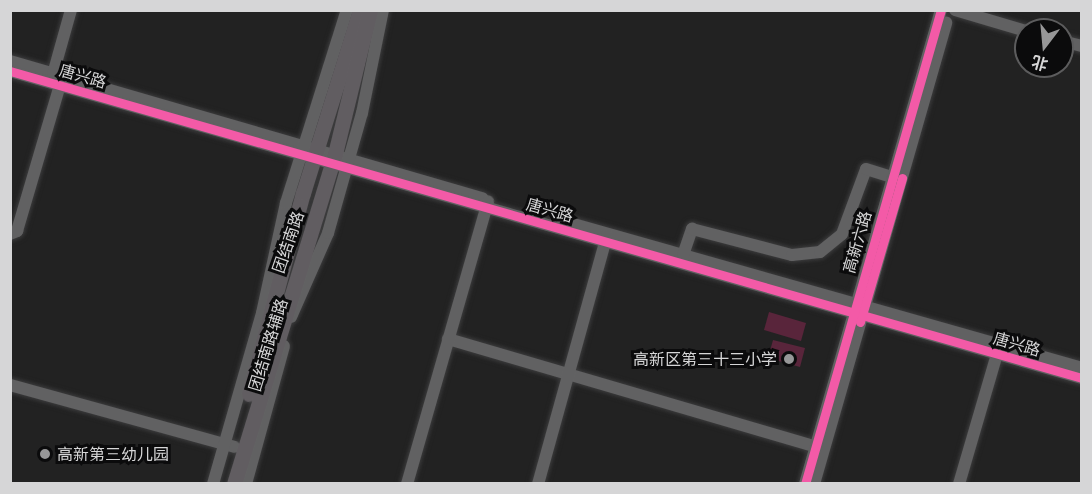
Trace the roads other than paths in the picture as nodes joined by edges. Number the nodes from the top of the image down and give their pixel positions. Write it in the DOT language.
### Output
graph roads {
  1 [pos="71,10"];
  2 [pos="347,10"];
  3 [pos="360,10"];
  4 [pos="370,10"];
  5 [pos="383,10"];
  6 [pos="941,10"];
  7 [pos="949,10"];
  8 [pos="955,10"];
  9 [pos="1014,27"];
  10 [pos="10,61"];
  11 [pos="10,71"];
  12 [pos="59,78"];
  13 [pos="308,152"];
  14 [pos="340,161"];
  15 [pos="892,177"];
  16 [pos="487,203"];
  17 [pos="10,234"];
  18 [pos="607,238"];
  19 [pos="683,255"];
  20 [pos="859,309"];
  21 [pos="448,339"];
  22 [pos="997,354"];
  23 [pos="1082,368"];
  24 [pos="570,374"];
  25 [pos="1082,378"];
  26 [pos="10,385"];
  27 [pos="230,445"];
  28 [pos="815,446"];
  29 [pos="213,483"];
  30 [pos="224,483"];
  31 [pos="234,483"];
  32 [pos="246,483"];
  33 [pos="407,483"];
  34 [pos="538,483"];
  35 [pos="805,483"];
  36 [pos="814,483"];
  37 [pos="959,483"];
  1 -- 12 [label="street"];
  2 -- 13 [label="street"];
  3 -- 13 [label="main road, 团结南路"];
  4 -- 14 [label="main road, 团结南路"];
  5 -- 14 [label="street, 团结南路辅路"];
  6 -- 15 [label="street, 高新六路"];
  7 -- 20 [label="street, 高新六路"];
  8 -- 9 [label="street"];
  10 -- 12 [label="street, 唐兴路"];
  11 -- 12 [label="street, 唐兴路"];
  12 -- 13 [label="street, 唐兴路"];
  12 -- 17 [label="street"];
  13 -- 14 [label="street, 唐兴路"];
  13 -- 27 [label="main road, 团结南路"];
  14 -- 16 [label="street, 唐兴路"];
  14 -- 31 [label="main road, 团结南路"];
  14 -- 32 [label="street, 团结南路辅路"];
  15 -- 19 [label="street"];
  15 -- 20 [label="street, 高新六路"];
  16 -- 18 [label="street, 唐兴路"];
  16 -- 21 [label="street"];
  18 -- 19 [label="street, 唐兴路"];
  18 -- 20 [label="street, 唐兴路"];
  18 -- 24 [label="street"];
  19 -- 20 [label="street, 唐兴路"];
  20 -- 22 [label="street, 唐兴路"];
  20 -- 23 [label="street, 唐兴路"];
  20 -- 28 [label="street, 高新六路"];
  20 -- 36 [label="street, 高新六路"];
  21 -- 24 [label="street"];
  21 -- 33 [label="street"];
  22 -- 25 [label="street, 唐兴路"];
  22 -- 37 [label="street"];
  24 -- 28 [label="street"];
  24 -- 34 [label="street"];
  26 -- 27 [label="street"];
  27 -- 29 [label="street"];
  27 -- 30 [label="main road, 团结南路"];
  28 -- 35 [label="street, 高新六路"];
}
